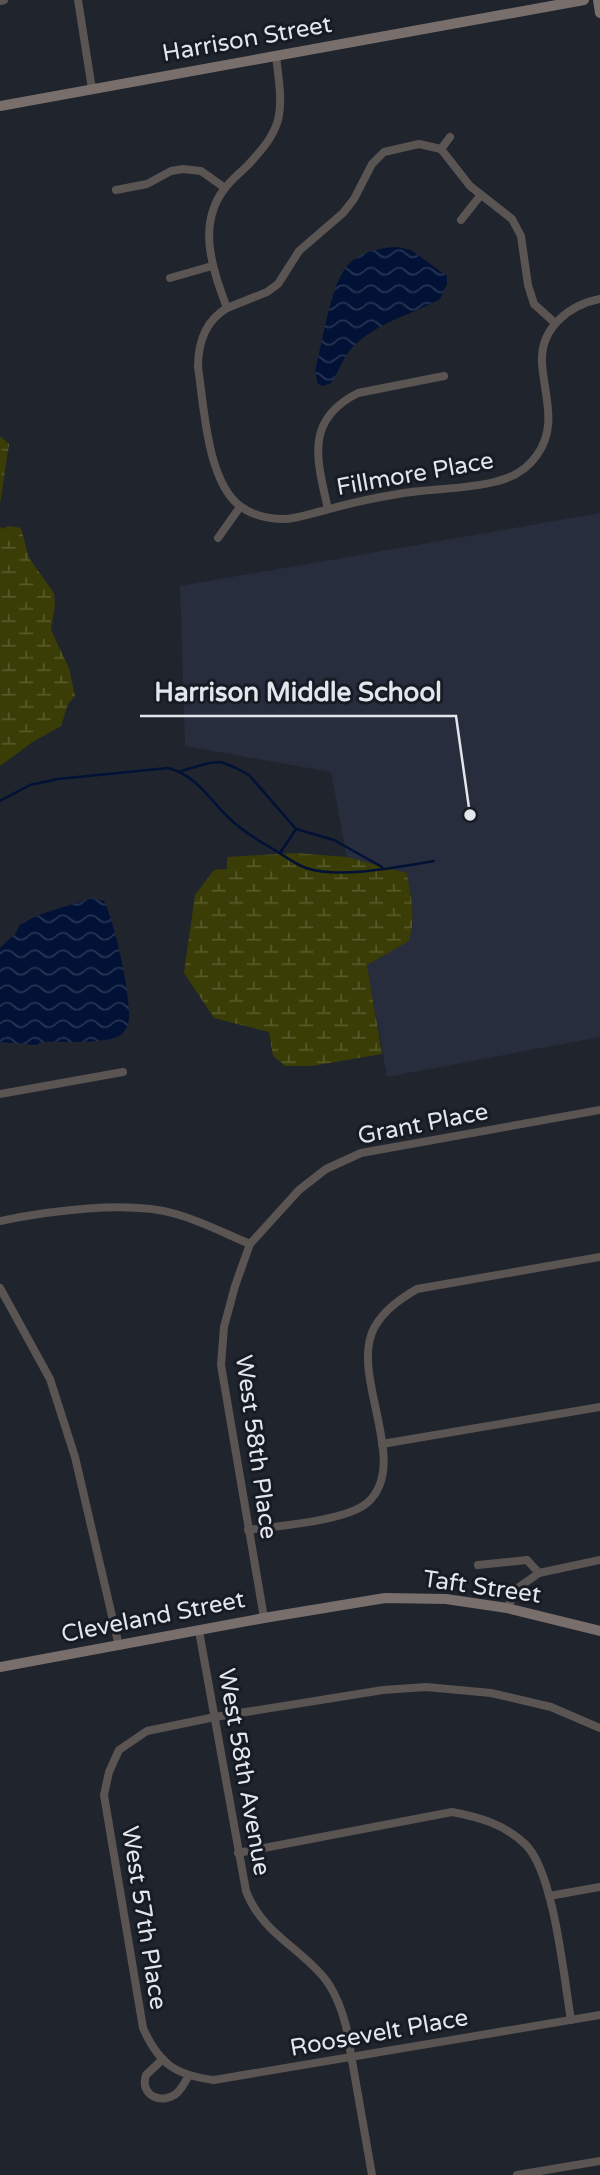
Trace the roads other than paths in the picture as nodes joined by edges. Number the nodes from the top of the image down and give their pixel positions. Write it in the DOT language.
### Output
graph roads {
  1 [pos="78,0"];
  2 [pos="584,0"];
  3 [pos="598,0"];
  4 [pos="600,13"];
  5 [pos="276,55"];
  6 [pos="92,89"];
  7 [pos="0,106"];
  8 [pos="450,137"];
  9 [pos="441,149"];
  10 [pos="225,188"];
  11 [pos="116,190"];
  12 [pos="480,196"];
  13 [pos="461,220"];
  14 [pos="212,266"];
  15 [pos="170,278"];
  16 [pos="600,299"];
  17 [pos="227,308"];
  18 [pos="555,323"];
  19 [pos="444,376"];
  20 [pos="240,507"];
  21 [pos="328,509"];
  22 [pos="218,538"];
  23 [pos="124,1072"];
  24 [pos="0,1094"];
  25 [pos="600,1110"];
  26 [pos="0,1221"];
  27 [pos="250,1244"];
  28 [pos="600,1257"];
  29 [pos="0,1288"];
  30 [pos="600,1407"];
  31 [pos="382,1444"];
  32 [pos="248,1530"];
  33 [pos="600,1560"];
  34 [pos="478,1565"];
  35 [pos="539,1573"];
  36 [pos="507,1608"];
  37 [pos="315,1610"];
  38 [pos="264,1618"];
  39 [pos="199,1630"];
  40 [pos="600,1631"];
  41 [pos="119,1646"];
  42 [pos="0,1667"];
  43 [pos="215,1717"];
  44 [pos="600,1728"];
  45 [pos="237,1853"];
  46 [pos="600,1887"];
  47 [pos="549,1896"];
  48 [pos="600,2015"];
  49 [pos="572,2020"];
  50 [pos="352,2058"];
  51 [pos="165,2061"];
  52 [pos="188,2077"];
  53 [pos="600,2161"];
  54 [pos="372,2175"];
  55 [pos="517,2175"];
  1 -- 6 [label="street"];
  2 -- 5 [label="main road, Harrison Street"];
  3 -- 4 [label="main road"];
  5 -- 6 [label="main road, Harrison Street"];
  5 -- 10 [label="street"];
  6 -- 7 [label="main road, Harrison Street"];
  8 -- 9 [label="street"];
  9 -- 12 [label="street"];
  9 -- 17 [label="street"];
  10 -- 11 [label="street"];
  10 -- 14 [label="street"];
  12 -- 13 [label="street"];
  12 -- 18 [label="street"];
  14 -- 15 [label="street"];
  14 -- 17 [label="street"];
  16 -- 18 [label="street"];
  17 -- 20 [label="street"];
  18 -- 21 [label="street, Fillmore Place"];
  19 -- 21 [label="street"];
  20 -- 21 [label="street, Fillmore Place"];
  20 -- 22 [label="street"];
  23 -- 24 [label="street"];
  25 -- 27 [label="street, Grant Place"];
  26 -- 27 [label="street"];
  27 -- 32 [label="street, West 58th Place"];
  28 -- 31 [label="street"];
  29 -- 41 [label="street"];
  30 -- 31 [label="street"];
  31 -- 32 [label="street"];
  32 -- 38 [label="street, West 58th Place"];
  33 -- 35 [label="street"];
  34 -- 35 [label="street"];
  35 -- 36 [label="street"];
  36 -- 37 [label="main road, Taft Street"];
  36 -- 40 [label="main road, Taft Street"];
  37 -- 38 [label="main road, Cleveland Street"];
  38 -- 39 [label="main road, Cleveland Street"];
  39 -- 41 [label="main road, Cleveland Street"];
  39 -- 43 [label="street, West 58th Avenue"];
  41 -- 42 [label="main road, Cleveland Street"];
  43 -- 44 [label="street"];
  43 -- 45 [label="street, West 58th Avenue"];
  43 -- 51 [label="street, West 57th Place"];
  45 -- 47 [label="street"];
  45 -- 50 [label="street, West 58th Avenue"];
  46 -- 47 [label="street"];
  47 -- 49 [label="street"];
  48 -- 49 [label="street, Roosevelt Place"];
  49 -- 50 [label="street, Roosevelt Place"];
  50 -- 52 [label="street, Roosevelt Place"];
  50 -- 54 [label="street, West 58th Avenue"];
  51 -- 52 [label="street"];
  51 -- 52 [label="street"];
  53 -- 55 [label="street"];
}
